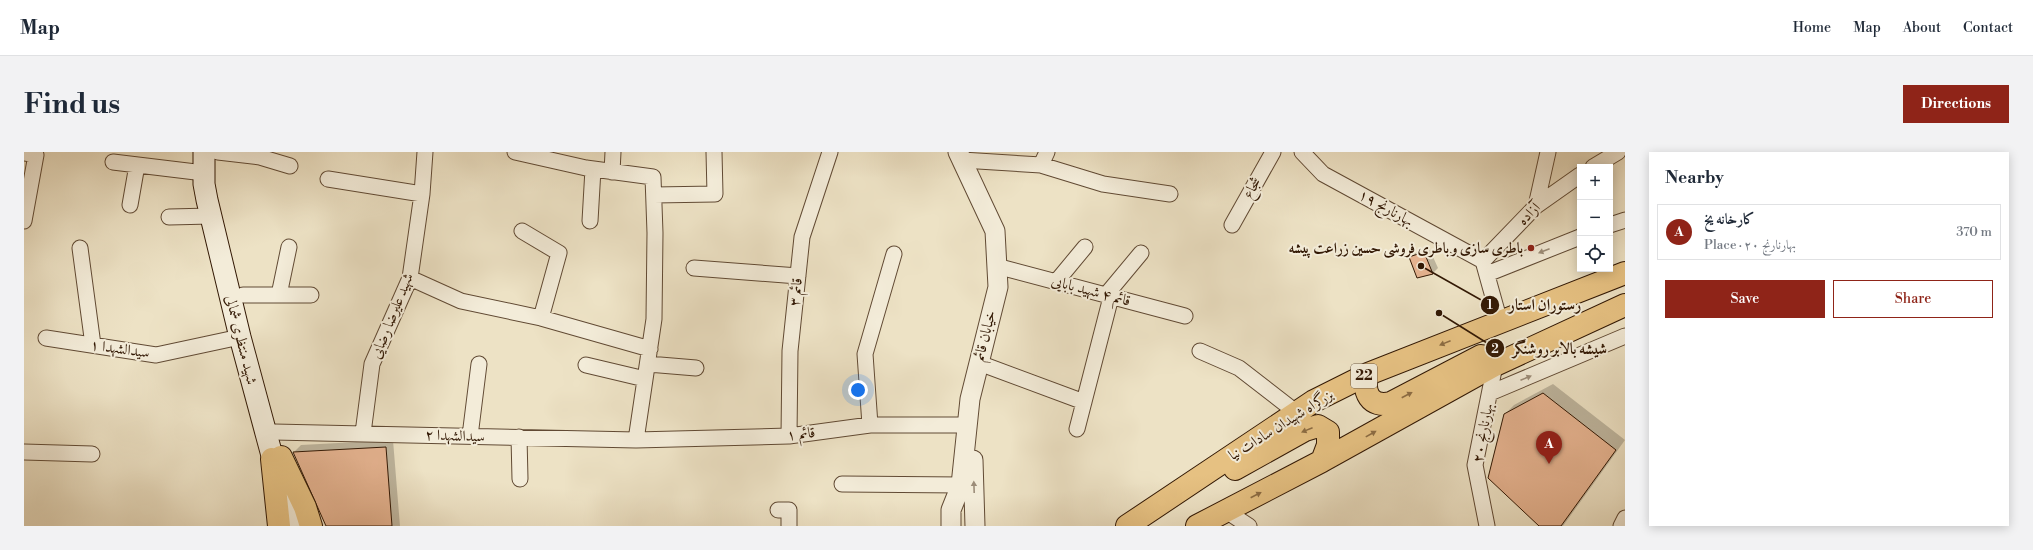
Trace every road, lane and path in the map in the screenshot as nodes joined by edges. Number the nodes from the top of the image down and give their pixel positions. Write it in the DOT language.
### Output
graph roads {
  1 [pos="204,152"];
  2 [pos="218,152"];
  3 [pos="425,152"];
  4 [pos="515,152"];
  5 [pos="613,152"];
  6 [pos="714,152"];
  7 [pos="830,152"];
  8 [pos="1273,152"];
  9 [pos="1302,152"];
  10 [pos="1548,152"];
  11 [pos="1618,152"];
  12 [pos="24,153"];
  13 [pos="960,156"];
  14 [pos="1044,159"];
  15 [pos="114,162"];
  16 [pos="1598,164"];
  17 [pos="137,165"];
  18 [pos="290,166"];
  19 [pos="594,169"];
  20 [pos="612,172"];
  21 [pos="204,173"];
  22 [pos="1577,177"];
  23 [pos="328,179"];
  24 [pos="422,194"];
  25 [pos="1170,194"];
  26 [pos="654,195"];
  27 [pos="130,205"];
  28 [pos="1536,206"];
  29 [pos="211,216"];
  30 [pos="170,217"];
  31 [pos="1625,220"];
  32 [pos="24,221"];
  33 [pos="590,221"];
  34 [pos="1613,224"];
  35 [pos="1232,225"];
  36 [pos="522,231"];
  37 [pos="1577,238"];
  38 [pos="289,247"];
  39 [pos="1085,247"];
  40 [pos="80,248"];
  41 [pos="1140,253"];
  42 [pos="894,254"];
  43 [pos="996,266"];
  44 [pos="1485,267"];
  45 [pos="694,268"];
  46 [pos="1625,272"];
  47 [pos="798,276"];
  48 [pos="410,278"];
  49 [pos="1056,282"];
  50 [pos="311,294"];
  51 [pos="244,295"];
  52 [pos="279,295"];
  53 [pos="1109,296"];
  54 [pos="1625,306"];
  55 [pos="1185,316"];
  56 [pos="1602,316"];
  57 [pos="541,318"];
  58 [pos="1500,322"];
  59 [pos="1625,336"];
  60 [pos="240,337"];
  61 [pos="46,338"];
  62 [pos="93,346"];
  63 [pos="650,349"];
  64 [pos="1200,351"];
  65 [pos="979,363"];
  66 [pos="479,364"];
  67 [pos="648,364"];
  68 [pos="1495,364"];
  69 [pos="586,365"];
  70 [pos="696,368"];
  71 [pos="1368,374"];
  72 [pos="645,379"];
  73 [pos="1490,393"];
  74 [pos="1084,402"];
  75 [pos="1296,413"];
  76 [pos="870,425"];
  77 [pos="966,425"];
  78 [pos="1077,429"];
  79 [pos="274,432"];
  80 [pos="363,433"];
  81 [pos="470,436"];
  82 [pos="789,436"];
  83 [pos="519,437"];
  84 [pos="636,440"];
  85 [pos="24,452"];
  86 [pos="92,454"];
  87 [pos="277,458"];
  88 [pos="1322,461"];
  89 [pos="520,479"];
  90 [pos="842,484"];
  91 [pos="960,485"];
  92 [pos="1157,504"];
  93 [pos="778,510"];
  94 [pos="1226,510"];
  95 [pos="1625,518"];
  96 [pos="279,526"];
  97 [pos="291,526"];
  98 [pos="299,526"];
  99 [pos="311,526"];
  100 [pos="789,526"];
  101 [pos="951,526"];
  102 [pos="961,526"];
  103 [pos="975,526"];
  104 [pos="1127,526"];
  105 [pos="1197,526"];
  106 [pos="1249,526"];
  107 [pos="1487,526"];
  108 [pos="1621,526"];
  1 -- 21 [label="main road, شهید منتظری شمالی"];
  2 -- 18 [label="street"];
  2 -- 51 [label="main road, شهید منتظری شمالی"];
  3 -- 24 [label="street, شهید علیرضا رضایی"];
  4 -- 19 [label="street"];
  5 -- 20 [label="street"];
  6 -- 26 [label="street"];
  7 -- 47 [label="street, قائم ۳"];
  8 -- 35 [label="street, شجاع"];
  9 -- 44 [label="street, بهارنارنج ۱۹"];
  10 -- 28 [label="street"];
  11 -- 16 [label="street"];
  12 -- 32 [label="street"];
  13 -- 14 [label="street"];
  13 -- 43 [label="street, خیابان قائم"];
  14 -- 25 [label="street"];
  15 -- 17 [label="street"];
  17 -- 21 [label="street"];
  17 -- 27 [label="street"];
  19 -- 20 [label="street"];
  19 -- 33 [label="street"];
  20 -- 26 [label="street"];
  21 -- 29 [label="main road, شهید منتظری شمالی"];
  22 -- 28 [label="street, آزاده"];
  23 -- 24 [label="street"];
  24 -- 48 [label="street, شهید علیرضا رضایی"];
  26 -- 63 [label="street"];
  28 -- 44 [label="street, آزاده"];
  29 -- 30 [label="street"];
  29 -- 60 [label="main road, شهید منتظری شمالی"];
  31 -- 34 [label="street"];
  36 -- 57 [label="street"];
  37 -- 44 [label="street, one-way"];
  38 -- 52 [label="street"];
  39 -- 49 [label="street"];
  40 -- 62 [label="street"];
  41 -- 53 [label="street"];
  42 -- 76 [label="street"];
  43 -- 49 [label="street, قائم ۴ شهید بابایی"];
  43 -- 65 [label="street, خیابان قائم"];
  44 -- 58 [label="street"];
  45 -- 47 [label="street"];
  46 -- 58 [label="highway, بزرگراه شهیدان سادات نیا / 22"];
  47 -- 82 [label="street, قائم ۳"];
  48 -- 57 [label="street"];
  48 -- 80 [label="street, شهید علیرضا رضایی"];
  49 -- 53 [label="street, قائم ۴ شهید بابایی"];
  50 -- 52 [label="street"];
  51 -- 52 [label="street"];
  51 -- 79 [label="main road, شهید منتظری شمالی"];
  53 -- 55 [label="street, قائم ۴ شهید بابایی"];
  53 -- 74 [label="street"];
  54 -- 56 [label="highway"];
  56 -- 68 [label="highway"];
  71 -- 56 [label="highway, one-way"];
  57 -- 63 [label="street"];
  58 -- 71 [label="highway, بزرگراه شهیدان سادات نیا / 22, one-way"];
  73 -- 59 [label="street, one-way"];
  60 -- 62 [label="street, سیدالشهدا ۱"];
  60 -- 87 [label="main road, شهید منتظری شمالی"];
  61 -- 62 [label="street, سیدالشهدا ۱"];
  63 -- 67 [label="street"];
  64 -- 75 [label="street"];
  65 -- 74 [label="street"];
  65 -- 77 [label="street, خیابان قائم"];
  66 -- 81 [label="street"];
  67 -- 70 [label="street"];
  67 -- 72 [label="street"];
  68 -- 73 [label="street, بهارنارنج ۲۰"];
  88 -- 68 [label="highway, one-way"];
  69 -- 72 [label="street"];
  71 -- 75 [label="highway, بزرگراه شهیدان سادات نیا / 22"];
  72 -- 84 [label="street"];
  73 -- 107 [label="street, بهارنارنج ۲۰"];
  74 -- 78 [label="street"];
  75 -- 92 [label="highway, بزرگراه شهیدان سادات نیا / 22"];
  76 -- 77 [label="street, قائم ۱"];
  76 -- 82 [label="street, قائم ۱"];
  77 -- 91 [label="street, خیابان قائم"];
  103 -- 77 [label="street, one-way"];
  79 -- 80 [label="street, سیدالشهدا ۲"];
  79 -- 87 [label="main road, شهید منتظری شمالی"];
  80 -- 81 [label="street, سیدالشهدا ۲"];
  81 -- 83 [label="street, سیدالشهدا ۲"];
  82 -- 84 [label="street, قائم ۱"];
  83 -- 84 [label="street, سیدالشهدا ۲"];
  83 -- 89 [label="street"];
  85 -- 86 [label="street"];
  87 -- 96 [label="highway"];
  87 -- 97 [label="main road, شهید منتظری شمالی"];
  87 -- 98 [label="main road, شهید منتظری شمالی"];
  87 -- 99 [label="highway"];
  88 -- 92 [label="highway, one-way"];
  94 -- 88 [label="highway, one-way"];
  90 -- 91 [label="street"];
  91 -- 101 [label="street, خیابان قائم"];
  91 -- 102 [label="street"];
  92 -- 104 [label="highway, بزرگراه شهیدان سادات نیا / 22"];
  93 -- 100 [label="street"];
  94 -- 105 [label="highway"];
  94 -- 106 [label="street"];
  95 -- 108 [label="street"];
}
